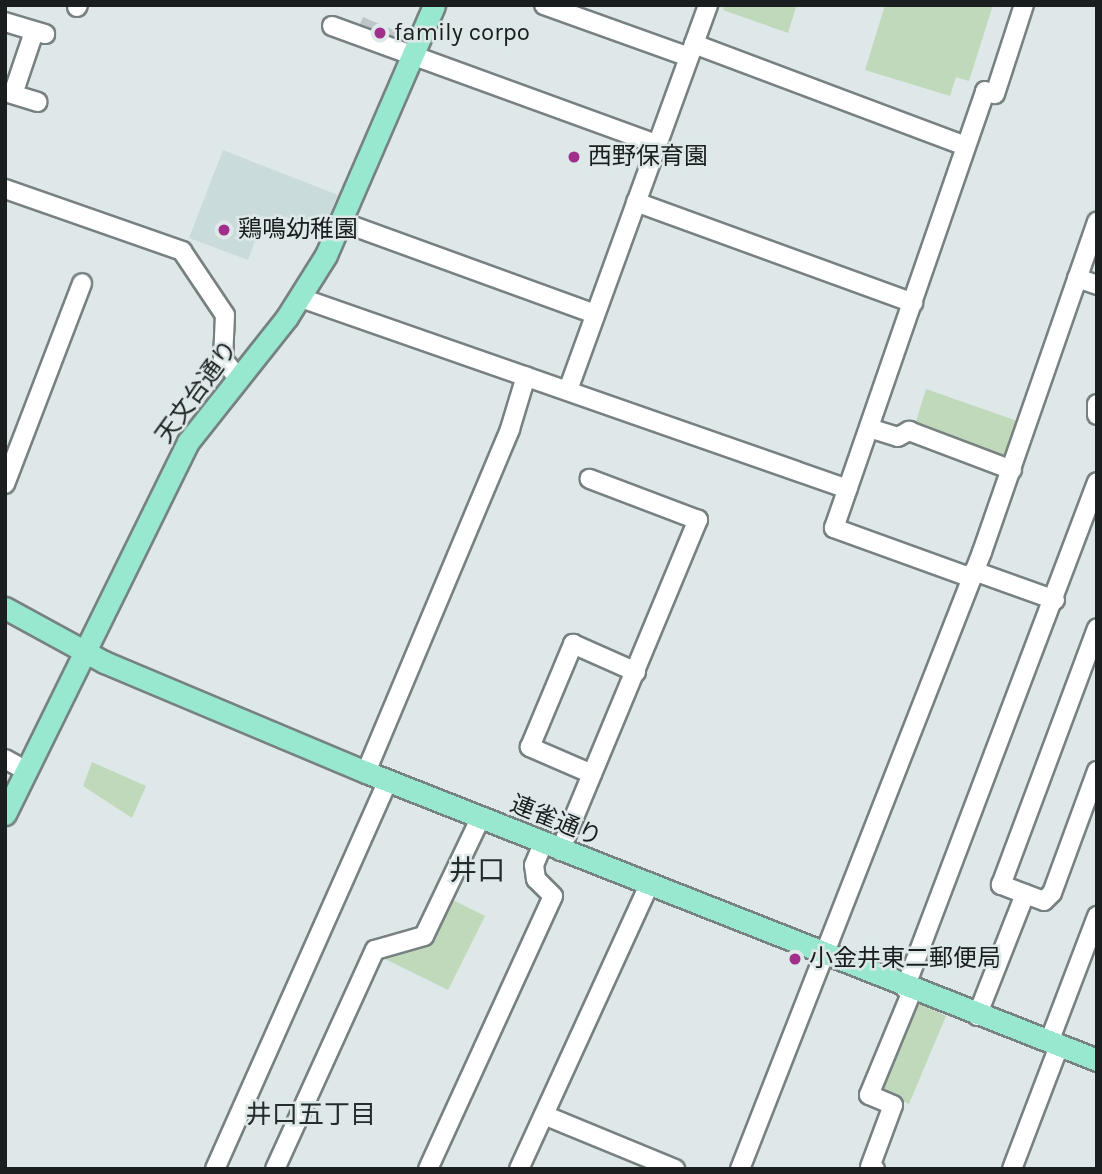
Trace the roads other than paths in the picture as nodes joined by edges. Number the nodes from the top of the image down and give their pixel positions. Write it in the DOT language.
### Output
graph roads {
  1 [pos="434,5"];
  2 [pos="544,5"];
  3 [pos="708,5"];
  4 [pos="1024,5"];
  5 [pos="5,22"];
  6 [pos="332,26"];
  7 [pos="691,51"];
  8 [pos="412,58"];
  9 [pos="9,93"];
  10 [pos="37,102"];
  11 [pos="657,144"];
  12 [pos="966,146"];
  13 [pos="5,189"];
  14 [pos="636,202"];
  15 [pos="1097,221"];
  16 [pos="342,222"];
  17 [pos="1077,278"];
  18 [pos="82,283"];
  19 [pos="1097,285"];
  20 [pos="301,298"];
  21 [pos="913,303"];
  22 [pos="595,314"];
  23 [pos="526,376"];
  24 [pos="238,378"];
  25 [pos="568,390"];
  26 [pos="1097,404"];
  27 [pos="1097,415"];
  28 [pos="869,428"];
  29 [pos="1012,470"];
  30 [pos="590,480"];
  31 [pos="5,484"];
  32 [pos="1096,484"];
  33 [pos="848,489"];
  34 [pos="973,575"];
  35 [pos="1055,600"];
  36 [pos="5,608"];
  37 [pos="1097,628"];
  38 [pos="88,654"];
  39 [pos="636,672"];
  40 [pos="5,759"];
  41 [pos="1097,771"];
  42 [pos="28,772"];
  43 [pos="366,772"];
  44 [pos="592,774"];
  45 [pos="388,781"];
  46 [pos="5,814"];
  47 [pos="480,819"];
  48 [pos="552,847"];
  49 [pos="649,885"];
  50 [pos="1025,894"];
  51 [pos="1097,916"];
  52 [pos="823,954"];
  53 [pos="909,990"];
  54 [pos="977,1016"];
  55 [pos="1054,1044"];
  56 [pos="1097,1060"];
  57 [pos="544,1115"];
  58 [pos="215,1169"];
  59 [pos="275,1169"];
  60 [pos="428,1169"];
  61 [pos="519,1169"];
  62 [pos="675,1169"];
  63 [pos="740,1169"];
  64 [pos="875,1169"];
  65 [pos="1012,1169"];
  1 -- 8 [label="main road, 天文台通り"];
  2 -- 7 [label="street"];
  3 -- 7 [label="street"];
  4 -- 12 [label="street"];
  5 -- 9 [label="street"];
  6 -- 8 [label="street"];
  7 -- 11 [label="street"];
  7 -- 12 [label="street"];
  8 -- 11 [label="street"];
  8 -- 16 [label="main road, 天文台通り"];
  9 -- 10 [label="street"];
  11 -- 14 [label="street"];
  12 -- 21 [label="street"];
  13 -- 24 [label="street"];
  14 -- 21 [label="street"];
  14 -- 22 [label="street"];
  15 -- 17 [label="street"];
  16 -- 20 [label="main road, 天文台通り"];
  16 -- 22 [label="street"];
  17 -- 19 [label="street"];
  17 -- 29 [label="street"];
  18 -- 31 [label="street"];
  20 -- 23 [label="street"];
  20 -- 24 [label="main road, 天文台通り"];
  21 -- 28 [label="street"];
  22 -- 25 [label="street"];
  23 -- 25 [label="street"];
  23 -- 43 [label="street"];
  24 -- 38 [label="main road, 天文台通り"];
  25 -- 33 [label="street"];
  26 -- 27 [label="street"];
  28 -- 29 [label="street"];
  28 -- 33 [label="street"];
  29 -- 34 [label="street"];
  30 -- 39 [label="street"];
  32 -- 35 [label="street"];
  33 -- 34 [label="street"];
  34 -- 35 [label="street"];
  34 -- 52 [label="street"];
  35 -- 53 [label="street"];
  36 -- 38 [label="main road, 連雀通り"];
  37 -- 50 [label="street"];
  38 -- 42 [label="main road, 天文台通り"];
  38 -- 43 [label="main road, 連雀通り"];
  39 -- 44 [label="street"];
  39 -- 44 [label="street"];
  40 -- 42 [label="street"];
  41 -- 50 [label="street"];
  42 -- 46 [label="main road, 天文台通り"];
  43 -- 45 [label="main road, 連雀通り"];
  44 -- 48 [label="street"];
  45 -- 47 [label="main road, 連雀通り"];
  45 -- 58 [label="street"];
  47 -- 48 [label="main road, 連雀通り"];
  47 -- 59 [label="street"];
  48 -- 49 [label="main road, 連雀通り"];
  48 -- 60 [label="street"];
  49 -- 52 [label="main road, 連雀通り"];
  49 -- 57 [label="street"];
  50 -- 54 [label="street"];
  51 -- 55 [label="street"];
  52 -- 53 [label="main road, 連雀通り"];
  52 -- 63 [label="street"];
  53 -- 54 [label="main road, 連雀通り"];
  53 -- 64 [label="street"];
  54 -- 55 [label="main road, 連雀通り"];
  55 -- 56 [label="main road, 連雀通り"];
  55 -- 65 [label="street"];
  57 -- 61 [label="street"];
  57 -- 62 [label="street"];
}
